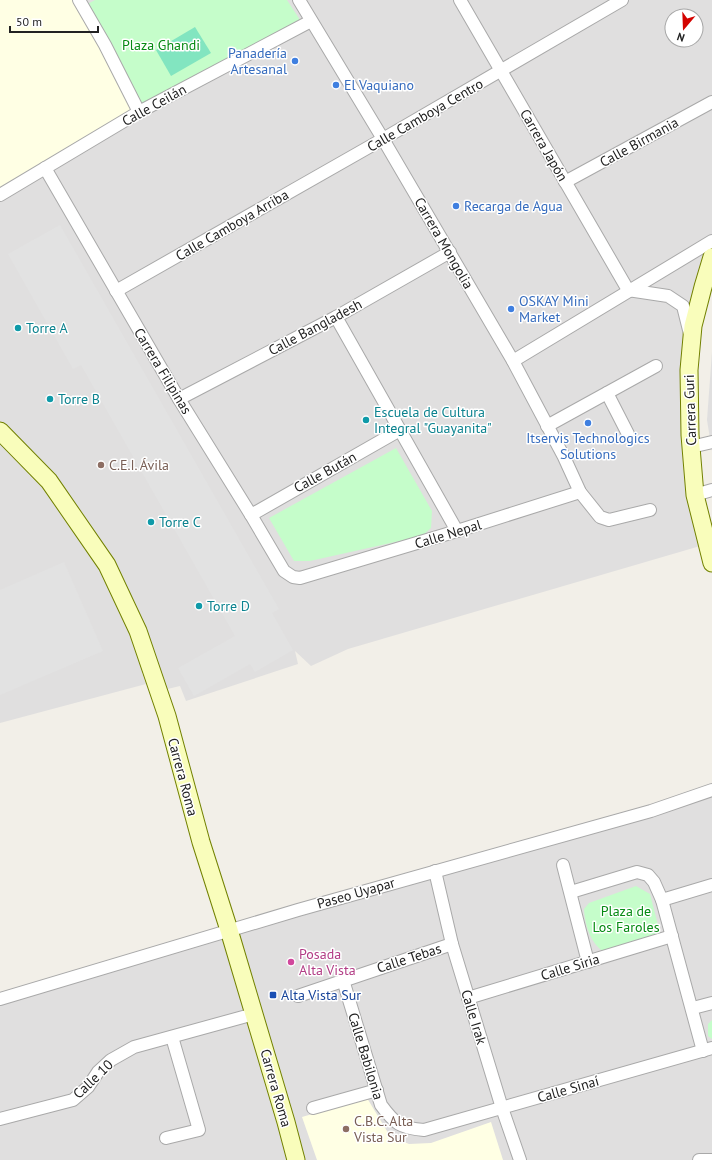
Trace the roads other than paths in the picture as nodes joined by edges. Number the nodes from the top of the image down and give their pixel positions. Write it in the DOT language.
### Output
graph roads {
  1 [pos="299,0"];
  2 [pos="460,0"];
  3 [pos="622,0"];
  4 [pos="83,1"];
  5 [pos="311,21"];
  6 [pos="500,70"];
  7 [pos="712,102"];
  8 [pos="139,112"];
  9 [pos="384,139"];
  10 [pos="349,158"];
  11 [pos="45,168"];
  12 [pos="566,182"];
  13 [pos="0,195"];
  14 [pos="712,241"];
  15 [pos="450,252"];
  16 [pos="712,258"];
  17 [pos="628,290"];
  18 [pos="116,291"];
  19 [pos="336,317"];
  20 [pos="692,341"];
  21 [pos="513,361"];
  22 [pos="656,366"];
  23 [pos="607,393"];
  24 [pos="179,399"];
  25 [pos="547,426"];
  26 [pos="400,430"];
  27 [pos="0,431"];
  28 [pos="628,434"];
  29 [pos="712,442"];
  30 [pos="691,447"];
  31 [pos="712,490"];
  32 [pos="580,492"];
  33 [pos="695,495"];
  34 [pos="650,510"];
  35 [pos="251,514"];
  36 [pos="457,531"];
  37 [pos="712,563"];
  38 [pos="284,571"];
  39 [pos="712,790"];
  40 [pos="563,865"];
  41 [pos="435,871"];
  42 [pos="712,885"];
  43 [pos="571,892"];
  44 [pos="662,900"];
  45 [pos="229,930"];
  46 [pos="672,936"];
  47 [pos="452,944"];
  48 [pos="588,962"];
  49 [pos="342,980"];
  50 [pos="298,996"];
  51 [pos="468,998"];
  52 [pos="0,999"];
  53 [pos="712,1003"];
  54 [pos="693,1008"];
  55 [pos="254,1014"];
  56 [pos="172,1036"];
  57 [pos="707,1050"];
  58 [pos="376,1090"];
  59 [pos="313,1108"];
  60 [pos="502,1108"];
  61 [pos="0,1119"];
  62 [pos="424,1130"];
  63 [pos="166,1138"];
  64 [pos="296,1160"];
  65 [pos="520,1160"];
  66 [pos="699,1160"];
  67 [pos="712,1160"];
  1 -- 5 [label="street, Carrera Mongolia"];
  2 -- 6 [label="street, Carrera Japón"];
  3 -- 6 [label="street, Calle Camboya Centro"];
  4 -- 8 [label="street"];
  5 -- 8 [label="street, Calle Ceilán"];
  5 -- 9 [label="street, Carrera Mongolia"];
  6 -- 9 [label="street, Calle Camboya Centro"];
  6 -- 12 [label="street, Carrera Japón"];
  7 -- 12 [label="street, Calle Birmania"];
  8 -- 11 [label="street, Calle Ceilán"];
  9 -- 10 [label="street, Calle Camboya Centro"];
  9 -- 15 [label="street, Carrera Mongolia"];
  10 -- 18 [label="street, Calle Camboya Arriba"];
  11 -- 13 [label="street, Calle Ceilán"];
  11 -- 18 [label="street, Carrera Filipinas"];
  12 -- 17 [label="street, Carrera Japón"];
  14 -- 17 [label="street"];
  15 -- 19 [label="street, Calle Bangladesh"];
  15 -- 21 [label="street, Carrera Mongolia"];
  16 -- 20 [label="street, Carrera Guri"];
  17 -- 20 [label="street"];
  17 -- 21 [label="street"];
  18 -- 24 [label="street, Carrera Filipinas"];
  19 -- 24 [label="street, Calle Bangladesh"];
  19 -- 26 [label="street"];
  20 -- 30 [label="street, Carrera Guri"];
  21 -- 25 [label="street, Carrera Mongolia"];
  22 -- 23 [label="street"];
  23 -- 25 [label="street"];
  23 -- 28 [label="street"];
  24 -- 35 [label="street, Carrera Filipinas"];
  25 -- 32 [label="street, Carrera Mongolia"];
  26 -- 35 [label="street, Calle Bután"];
  26 -- 36 [label="street"];
  27 -- 45 [label="street, Carrera Roma"];
  29 -- 30 [label="street"];
  30 -- 33 [label="street, Carrera Guri"];
  31 -- 33 [label="street"];
  32 -- 34 [label="street, Carrera Mongolia"];
  32 -- 36 [label="street, Calle Nepal"];
  33 -- 37 [label="street, Carrera Guri"];
  35 -- 38 [label="street, Carrera Filipinas"];
  36 -- 38 [label="street, Calle Nepal"];
  39 -- 41 [label="street, Paseo Uyapar"];
  40 -- 43 [label="street"];
  41 -- 45 [label="street, Paseo Uyapar"];
  41 -- 47 [label="street, Calle Irak"];
  42 -- 44 [label="street"];
  43 -- 44 [label="street"];
  43 -- 48 [label="street"];
  44 -- 46 [label="street"];
  45 -- 52 [label="street, Paseo Uyapar"];
  45 -- 55 [label="street, Carrera Roma"];
  46 -- 48 [label="street, Calle Siria"];
  46 -- 54 [label="street"];
  47 -- 49 [label="street, Calle Tebas"];
  47 -- 51 [label="street, Calle Irak"];
  48 -- 51 [label="street, Calle Siria"];
  49 -- 50 [label="street, Calle Tebas"];
  49 -- 58 [label="street, Calle Babilonia"];
  51 -- 60 [label="street, Calle Irak"];
  53 -- 54 [label="street"];
  54 -- 57 [label="street"];
  55 -- 56 [label="street, Calle 10"];
  55 -- 64 [label="street, Carrera Roma"];
  56 -- 61 [label="street, Calle 10"];
  56 -- 63 [label="street"];
  57 -- 60 [label="street, Calle Sinaí"];
  58 -- 59 [label="street"];
  58 -- 62 [label="street, Calle Babilonia"];
  60 -- 62 [label="street, Calle Sinaí"];
  60 -- 65 [label="street, Calle Irak"];
  66 -- 67 [label="street"];
}
